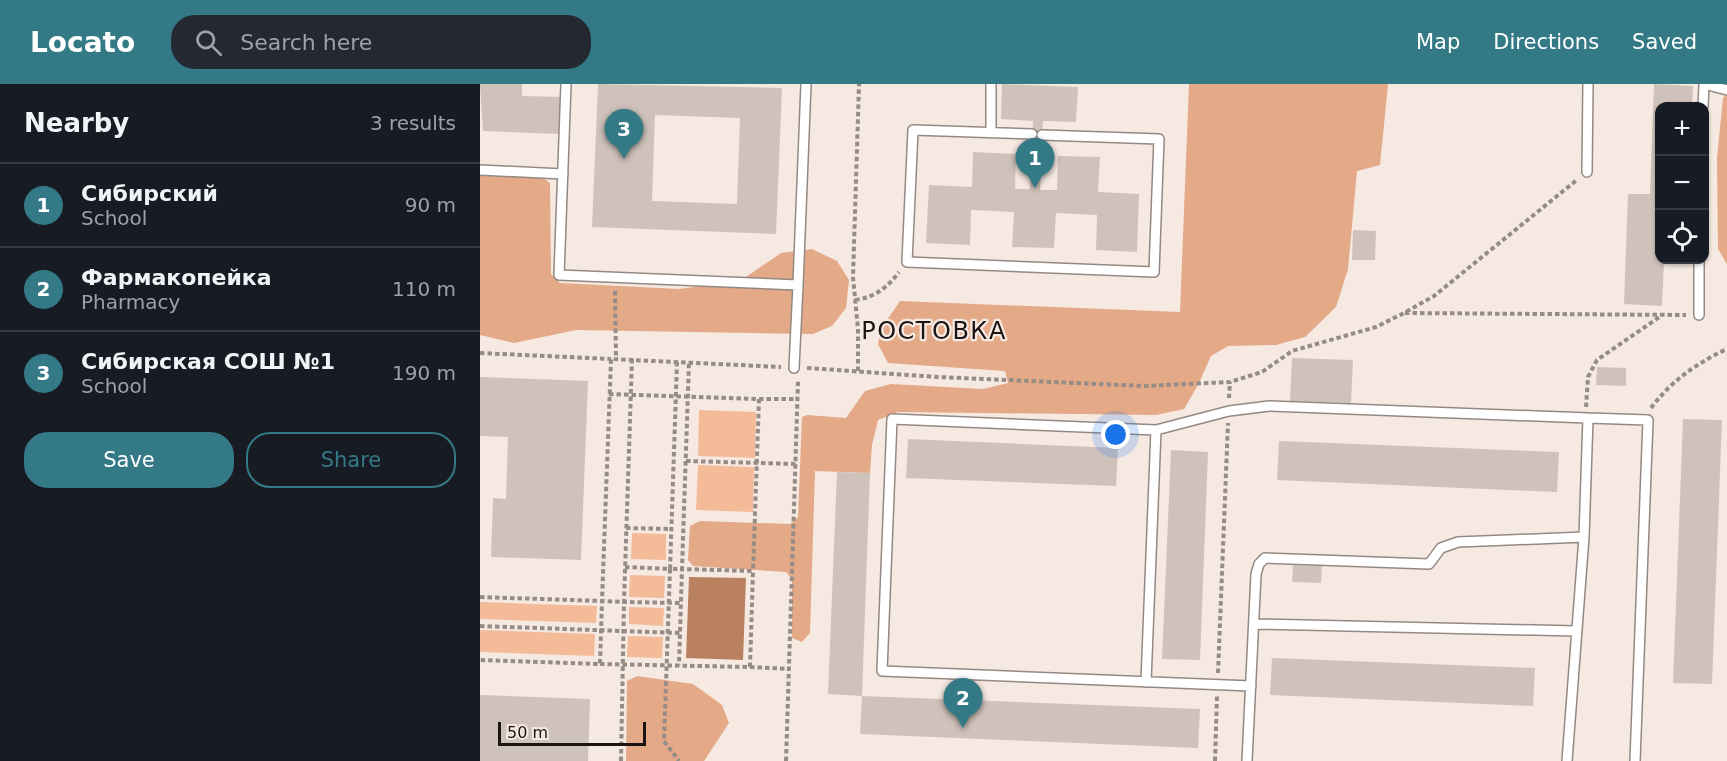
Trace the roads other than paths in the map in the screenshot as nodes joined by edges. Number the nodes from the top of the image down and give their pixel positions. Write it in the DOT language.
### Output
graph roads {
  1 [pos="566,84"];
  2 [pos="806,84"];
  3 [pos="991,84"];
  4 [pos="1588,84"];
  5 [pos="1704,84"];
  6 [pos="1727,90"];
  7 [pos="1703,102"];
  8 [pos="992,133"];
  9 [pos="480,170"];
  10 [pos="1587,172"];
  11 [pos="563,174"];
  12 [pos="1700,264"];
  13 [pos="798,285"];
  14 [pos="1699,315"];
  15 [pos="796,368"];
  16 [pos="1587,418"];
  17 [pos="1156,430"];
  18 [pos="1584,537"];
  19 [pos="1255,624"];
  20 [pos="1576,631"];
  21 [pos="1146,682"];
  22 [pos="1251,686"];
  23 [pos="1247,761"];
  24 [pos="1567,761"];
  25 [pos="1635,761"];
  1 -- 11 [label="lane"];
  2 -- 13 [label="lane"];
  3 -- 8 [label="lane"];
  4 -- 10 [label="lane"];
  5 -- 6 [label="lane"];
  5 -- 7 [label="lane"];
  8 -- 8 [label="lane"];
  9 -- 11 [label="lane"];
  11 -- 13 [label="lane"];
  12 -- 14 [label="lane"];
  13 -- 15 [label="lane"];
  16 -- 17 [label="lane"];
  16 -- 18 [label="lane"];
  16 -- 25 [label="lane"];
  17 -- 21 [label="lane"];
  17 -- 21 [label="lane"];
  18 -- 19 [label="lane"];
  18 -- 20 [label="lane"];
  19 -- 20 [label="lane"];
  19 -- 22 [label="lane"];
  20 -- 24 [label="lane"];
  21 -- 22 [label="lane"];
  22 -- 23 [label="lane"];
}
